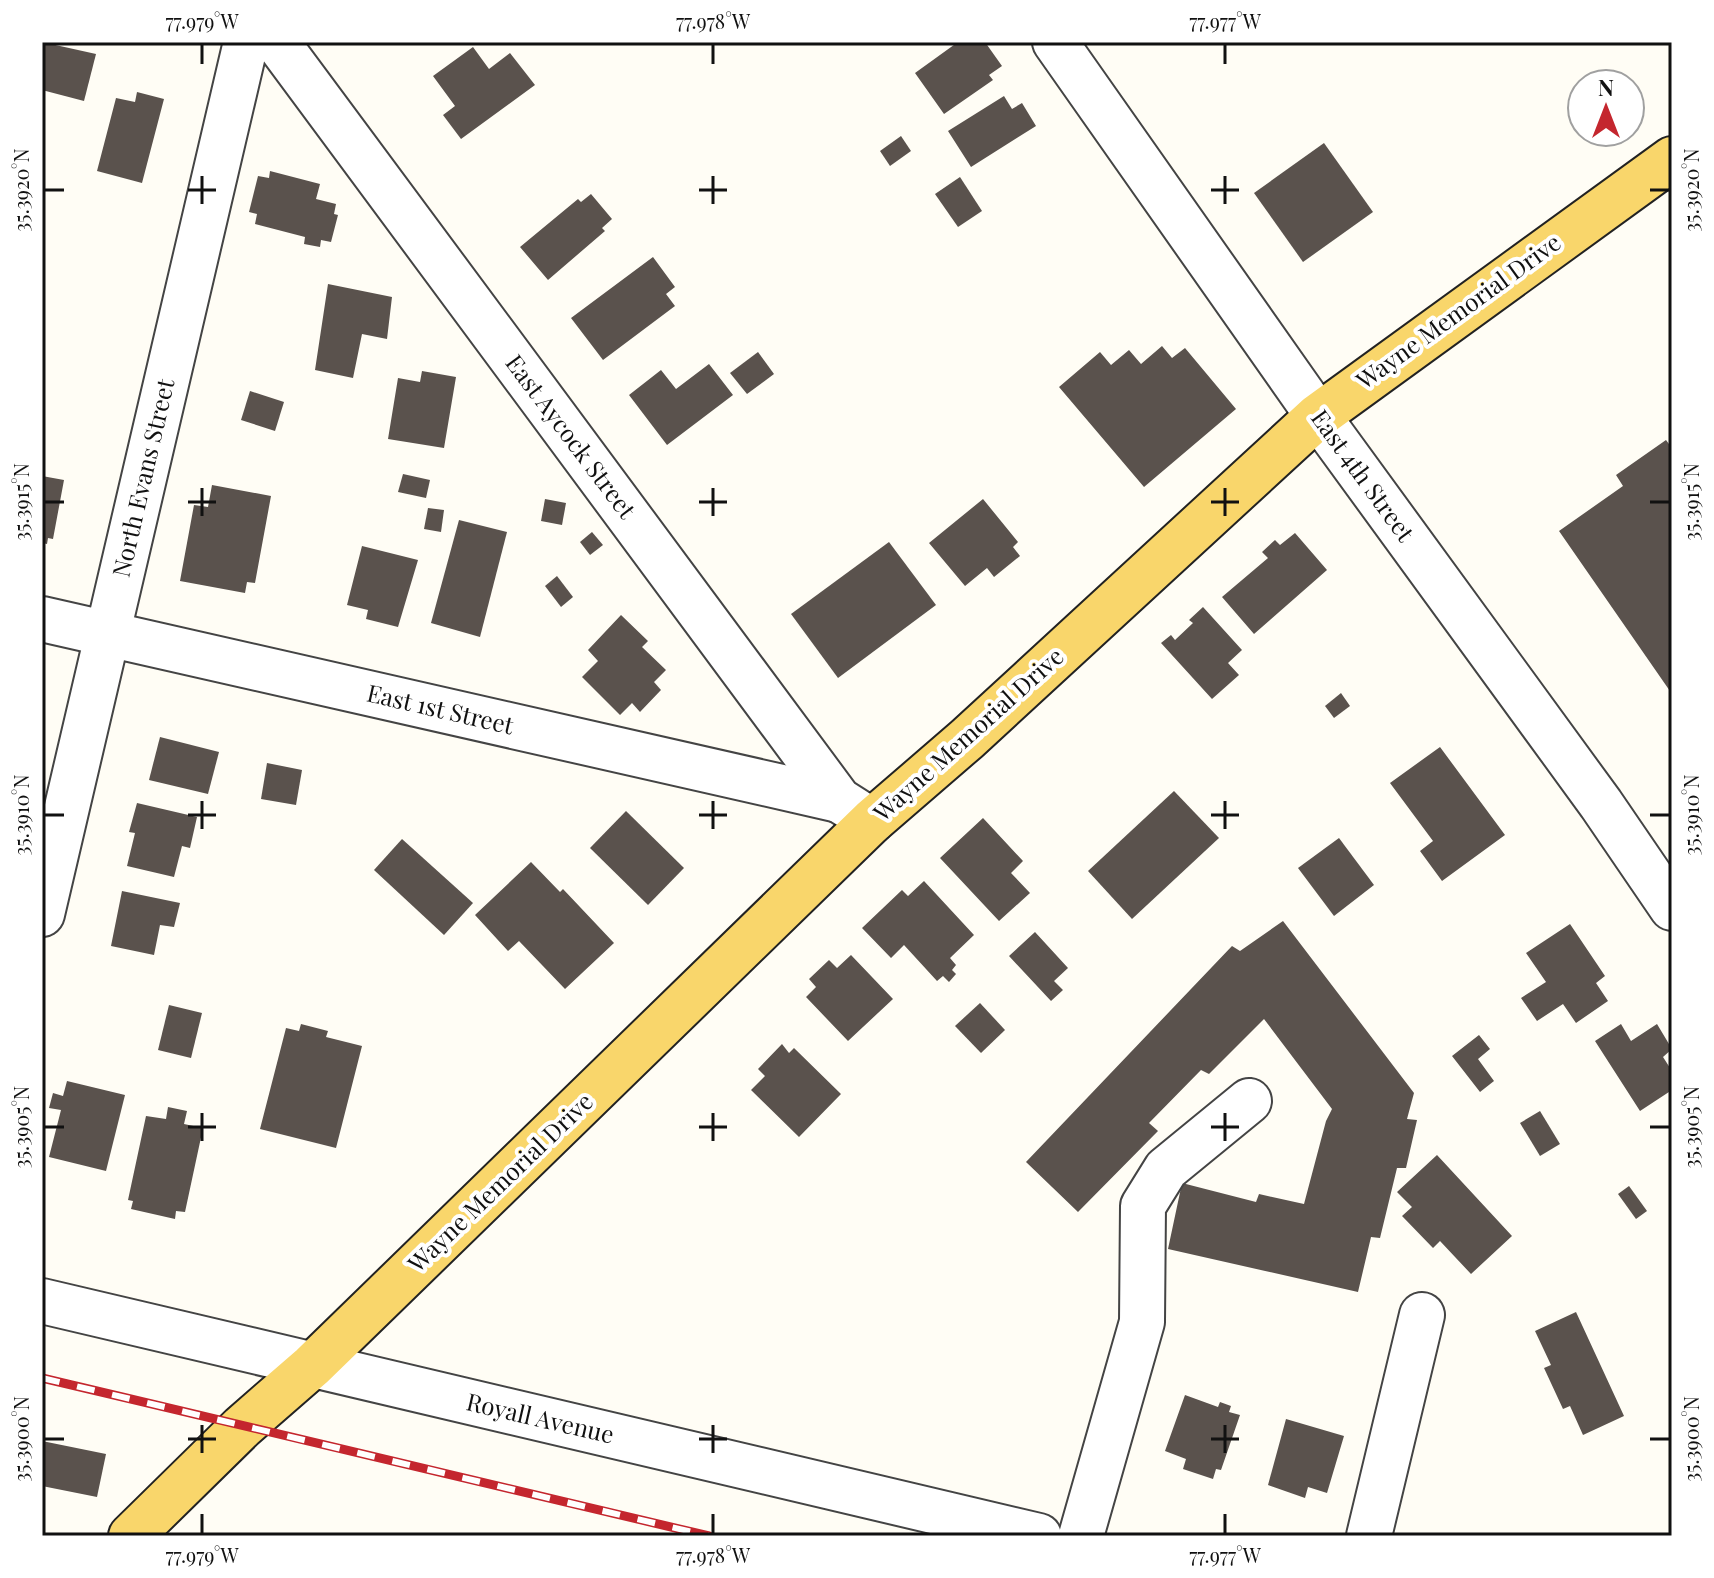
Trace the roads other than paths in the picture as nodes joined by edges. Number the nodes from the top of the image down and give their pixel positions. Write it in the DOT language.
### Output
graph roads {
  1 [pos="246,42"];
  2 [pos="277,42"];
  3 [pos="1055,42"];
  4 [pos="1672,159"];
  5 [pos="1318,416"];
  6 [pos="42,619"];
  7 [pos="108,633"];
  8 [pos="856,811"];
  9 [pos="1672,908"];
  10 [pos="42,914"];
  11 [pos="1249,1101"];
  12 [pos="42,1301"];
  13 [pos="1422,1315"];
  14 [pos="312,1366"];
  15 [pos="131,1536"];
  16 [pos="1039,1536"];
  17 [pos="1081,1536"];
  18 [pos="1369,1536"];
  1 -- 7 [label="street, North Evans Street"];
  2 -- 8 [label="street, East Aycock Street"];
  3 -- 5 [label="street, East 4th Street"];
  4 -- 5 [label="main road, Wayne Memorial Drive"];
  5 -- 8 [label="main road, Wayne Memorial Drive"];
  5 -- 9 [label="street, East 4th Street"];
  6 -- 7 [label="street, East 1st Street"];
  7 -- 8 [label="street, East 1st Street"];
  7 -- 10 [label="street, North Evans Street"];
  8 -- 14 [label="main road, Wayne Memorial Drive"];
  11 -- 17 [label="street"];
  12 -- 14 [label="street, Royall Avenue"];
  13 -- 18 [label="street"];
  14 -- 15 [label="main road, Wayne Memorial Drive"];
  14 -- 16 [label="street, Royall Avenue"];
}
